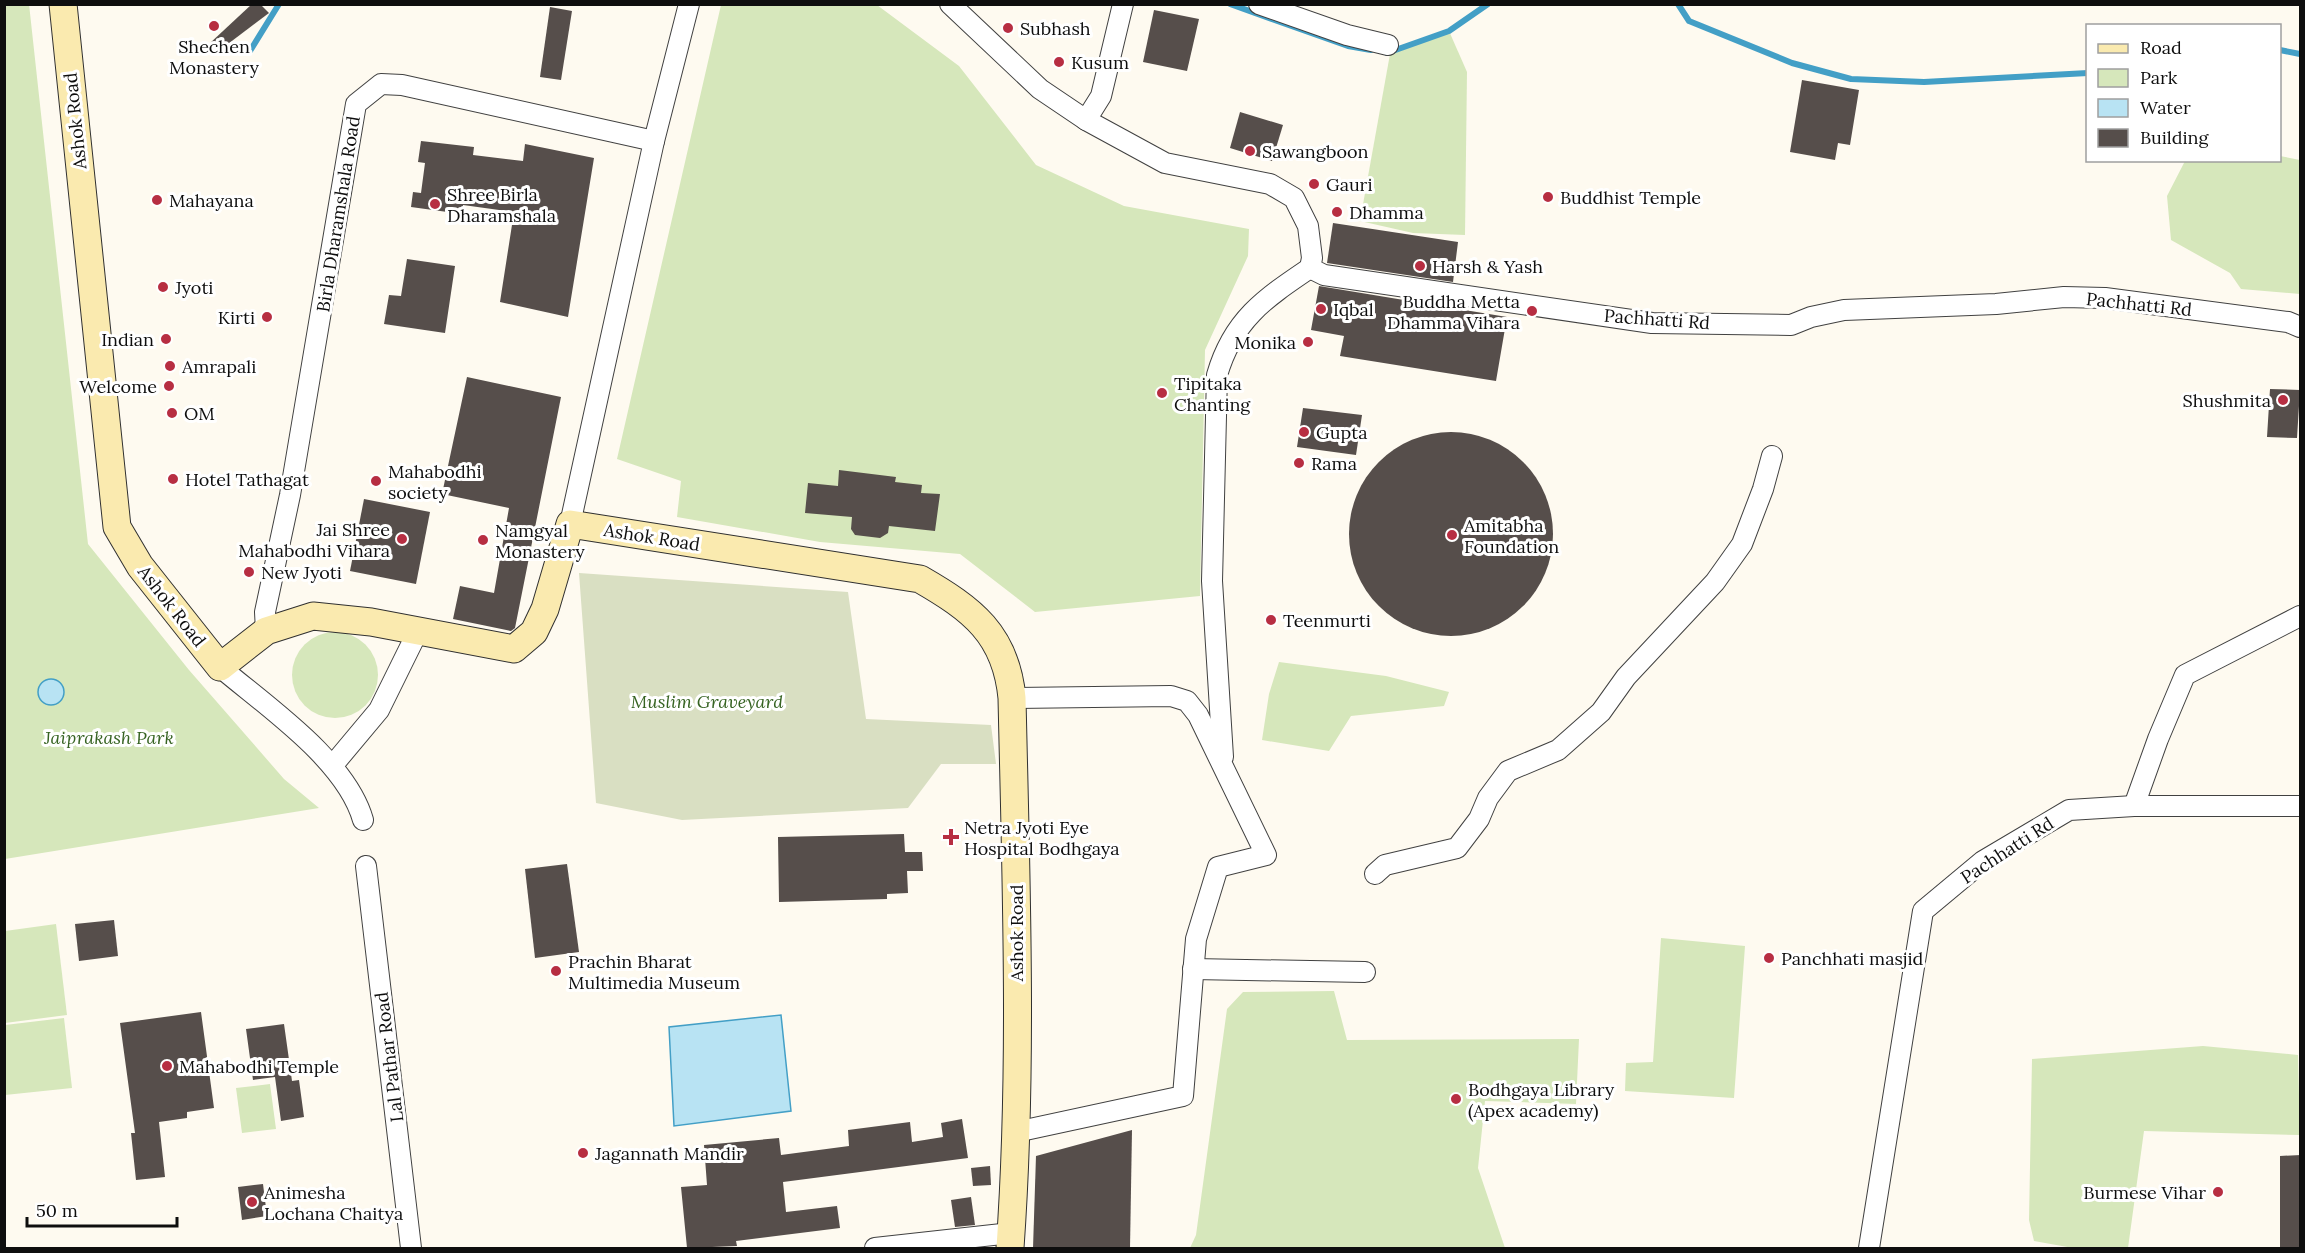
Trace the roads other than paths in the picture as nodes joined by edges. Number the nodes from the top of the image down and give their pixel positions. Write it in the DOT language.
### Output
graph roads {
  1 [pos="63,4"];
  2 [pos="689,4"];
  3 [pos="950,4"];
  4 [pos="1123,4"];
  5 [pos="1259,4"];
  6 [pos="1388,45"];
  7 [pos="1086,120"];
  8 [pos="654,141"];
  9 [pos="1310,268"];
  10 [pos="2301,327"];
  11 [pos="1772,456"];
  12 [pos="570,524"];
  13 [pos="2301,616"];
  14 [pos="266,631"];
  15 [pos="418,631"];
  16 [pos="220,667"];
  17 [pos="1012,698"];
  18 [pos="333,765"];
  19 [pos="1224,771"];
  20 [pos="2134,806"];
  21 [pos="2301,806"];
  22 [pos="363,820"];
  23 [pos="366,866"];
  24 [pos="1375,874"];
  25 [pos="1193,969"];
  26 [pos="1365,972"];
  27 [pos="1017,1132"];
  28 [pos="1010,1241"];
  29 [pos="411,1248"];
  30 [pos="875,1248"];
  31 [pos="1869,1248"];
  1 -- 16 [label="street, Ashok Road"];
  2 -- 8 [label="street"];
  3 -- 7 [label="street"];
  4 -- 7 [label="street"];
  5 -- 6 [label="street"];
  7 -- 9 [label="street"];
  8 -- 12 [label="street"];
  8 -- 14 [label="street, Birla Dharamshala Road"];
  9 -- 10 [label="street, Pachhatti Rd"];
  9 -- 19 [label="street"];
  11 -- 24 [label="street"];
  12 -- 15 [label="street"];
  12 -- 17 [label="street, Ashok Road"];
  13 -- 20 [label="street"];
  14 -- 15 [label="street"];
  14 -- 16 [label="street"];
  15 -- 18 [label="street"];
  16 -- 18 [label="street"];
  17 -- 19 [label="street"];
  17 -- 27 [label="street, Ashok Road"];
  18 -- 22 [label="street"];
  19 -- 25 [label="street"];
  20 -- 21 [label="street, Pachhatti Rd"];
  20 -- 31 [label="street, Pachhatti Rd"];
  23 -- 29 [label="street, Lal Pathar Road"];
  25 -- 26 [label="street"];
  25 -- 27 [label="street"];
  27 -- 28 [label="street, Ashok Road"];
  28 -- 30 [label="street"];
}
